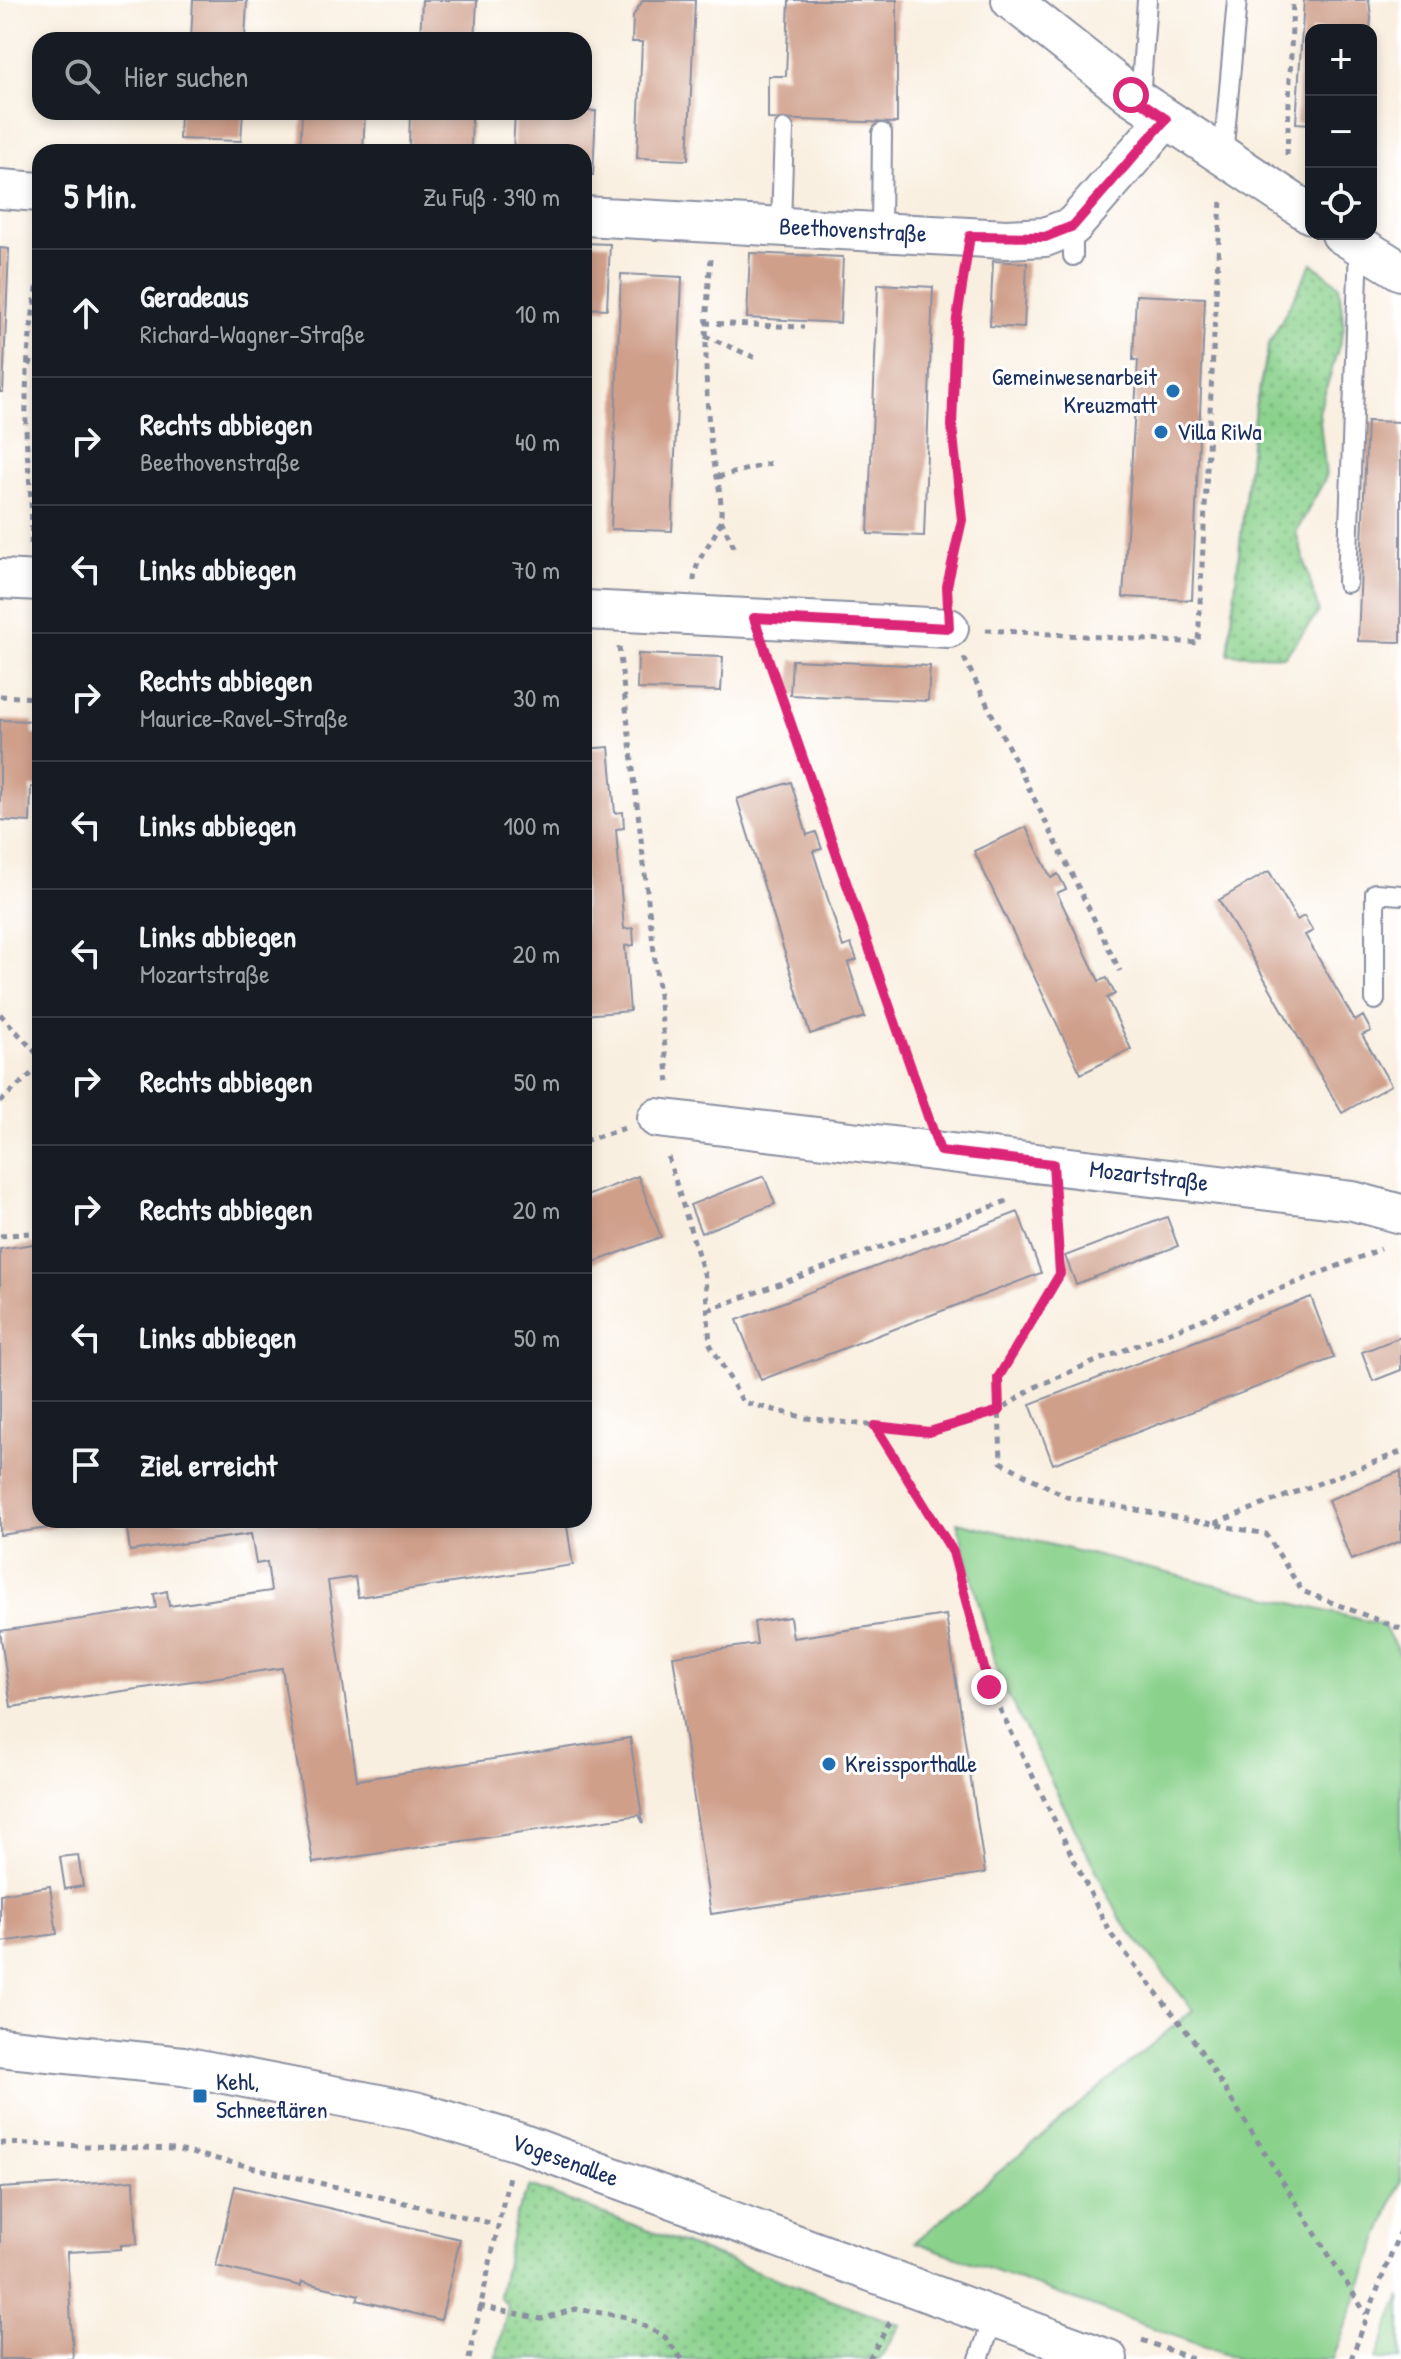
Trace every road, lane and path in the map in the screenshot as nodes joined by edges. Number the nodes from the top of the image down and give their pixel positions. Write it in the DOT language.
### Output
graph roads {
  1 [pos="1011,0"];
  2 [pos="1147,0"];
  3 [pos="1237,0"];
  4 [pos="1293,0"];
  5 [pos="1153,110"];
  6 [pos="784,129"];
  7 [pos="882,133"];
  8 [pos="1223,157"];
  9 [pos="0,189"];
  10 [pos="32,191"];
  11 [pos="1298,205"];
  12 [pos="592,216"];
  13 [pos="714,223"];
  14 [pos="781,225"];
  15 [pos="881,231"];
  16 [pos="970,236"];
  17 [pos="1350,240"];
  18 [pos="1401,271"];
  19 [pos="705,323"];
  20 [pos="804,327"];
  21 [pos="32,329"];
  22 [pos="705,336"];
  23 [pos="758,359"];
  24 [pos="27,362"];
  25 [pos="32,364"];
  26 [pos="775,462"];
  27 [pos="718,477"];
  28 [pos="32,494"];
  29 [pos="721,519"];
  30 [pos="32,527"];
  31 [pos="735,549"];
  32 [pos="23,580"];
  33 [pos="1347,583"];
  34 [pos="600,610"];
  35 [pos="692,613"];
  36 [pos="754,618"];
  37 [pos="949,628"];
  38 [pos="0,696"];
  39 [pos="32,698"];
  40 [pos="1401,895"];
  41 [pos="1120,971"];
  42 [pos="1375,1000"];
  43 [pos="0,1014"];
  44 [pos="32,1048"];
  45 [pos="32,1073"];
  46 [pos="0,1102"];
  47 [pos="665,1119"];
  48 [pos="940,1151"];
  49 [pos="1053,1164"];
  50 [pos="1394,1230"];
  51 [pos="32,1233"];
  52 [pos="0,1236"];
  53 [pos="708,1310"];
  54 [pos="999,1411"];
  55 [pos="875,1426"];
  56 [pos="1401,1452"];
  57 [pos="1215,1524"];
  58 [pos="1401,1629"];
  59 [pos="0,2047"];
  60 [pos="518,2142"];
  61 [pos="0,2143"];
  62 [pos="495,2224"];
  63 [pos="1401,2228"];
  64 [pos="910,2287"];
  65 [pos="479,2306"];
  66 [pos="1366,2314"];
  67 [pos="994,2317"];
  68 [pos="469,2359"];
  69 [pos="682,2359"];
  70 [pos="869,2359"];
  71 [pos="979,2359"];
  72 [pos="1108,2359"];
  73 [pos="1351,2359"];
  1 -- 5 [label="street"];
  2 -- 5 [label="lane"];
  3 -- 8 [label="lane"];
  4 -- 11 [label="path"];
  5 -- 8 [label="street"];
  5 -- 16 [label="street, Beethovenstraße"];
  6 -- 14 [label="lane"];
  7 -- 15 [label="lane"];
  8 -- 11 [label="street"];
  8 -- 37 [label="path"];
  9 -- 10 [label="street"];
  12 -- 13 [label="street, Beethovenstraße"];
  13 -- 14 [label="street, Beethovenstraße"];
  13 -- 19 [label="path"];
  14 -- 15 [label="street, Beethovenstraße"];
  15 -- 16 [label="street, Beethovenstraße"];
  16 -- 37 [label="path"];
  17 -- 18 [label="street"];
  17 -- 33 [label="lane"];
  19 -- 20 [label="path"];
  19 -- 22 [label="path"];
  21 -- 24 [label="path"];
  22 -- 23 [label="path"];
  22 -- 27 [label="path"];
  24 -- 25 [label="path"];
  24 -- 28 [label="path"];
  26 -- 27 [label="path"];
  27 -- 29 [label="path"];
  29 -- 31 [label="path"];
  29 -- 35 [label="path"];
  30 -- 32 [label="path"];
  34 -- 35 [label="street"];
  34 -- 47 [label="path"];
  35 -- 36 [label="street"];
  36 -- 37 [label="street"];
  36 -- 48 [label="path"];
  37 -- 41 [label="path"];
  38 -- 39 [label="path"];
  40 -- 42 [label="lane"];
  43 -- 44 [label="path"];
  45 -- 46 [label="path"];
  47 -- 48 [label="street, Mozartstraße"];
  47 -- 53 [label="path"];
  48 -- 49 [label="street, Mozartstraße"];
  49 -- 50 [label="street, Mozartstraße"];
  49 -- 53 [label="path"];
  49 -- 54 [label="path"];
  50 -- 54 [label="path"];
  51 -- 52 [label="path"];
  53 -- 55 [label="path"];
  54 -- 55 [label="path"];
  54 -- 57 [label="path"];
  55 -- 66 [label="path"];
  56 -- 57 [label="path"];
  57 -- 58 [label="path"];
  59 -- 60 [label="street, Vogesenallee"];
  60 -- 62 [label="path"];
  60 -- 64 [label="street, Vogesenallee"];
  61 -- 62 [label="path"];
  62 -- 65 [label="path"];
  63 -- 66 [label="path"];
  64 -- 67 [label="street, Vogesenallee"];
  64 -- 70 [label="path"];
  65 -- 68 [label="path"];
  65 -- 69 [label="path"];
  66 -- 73 [label="path"];
  67 -- 71 [label="lane"];
  67 -- 72 [label="street, Vogesenallee"];
}
